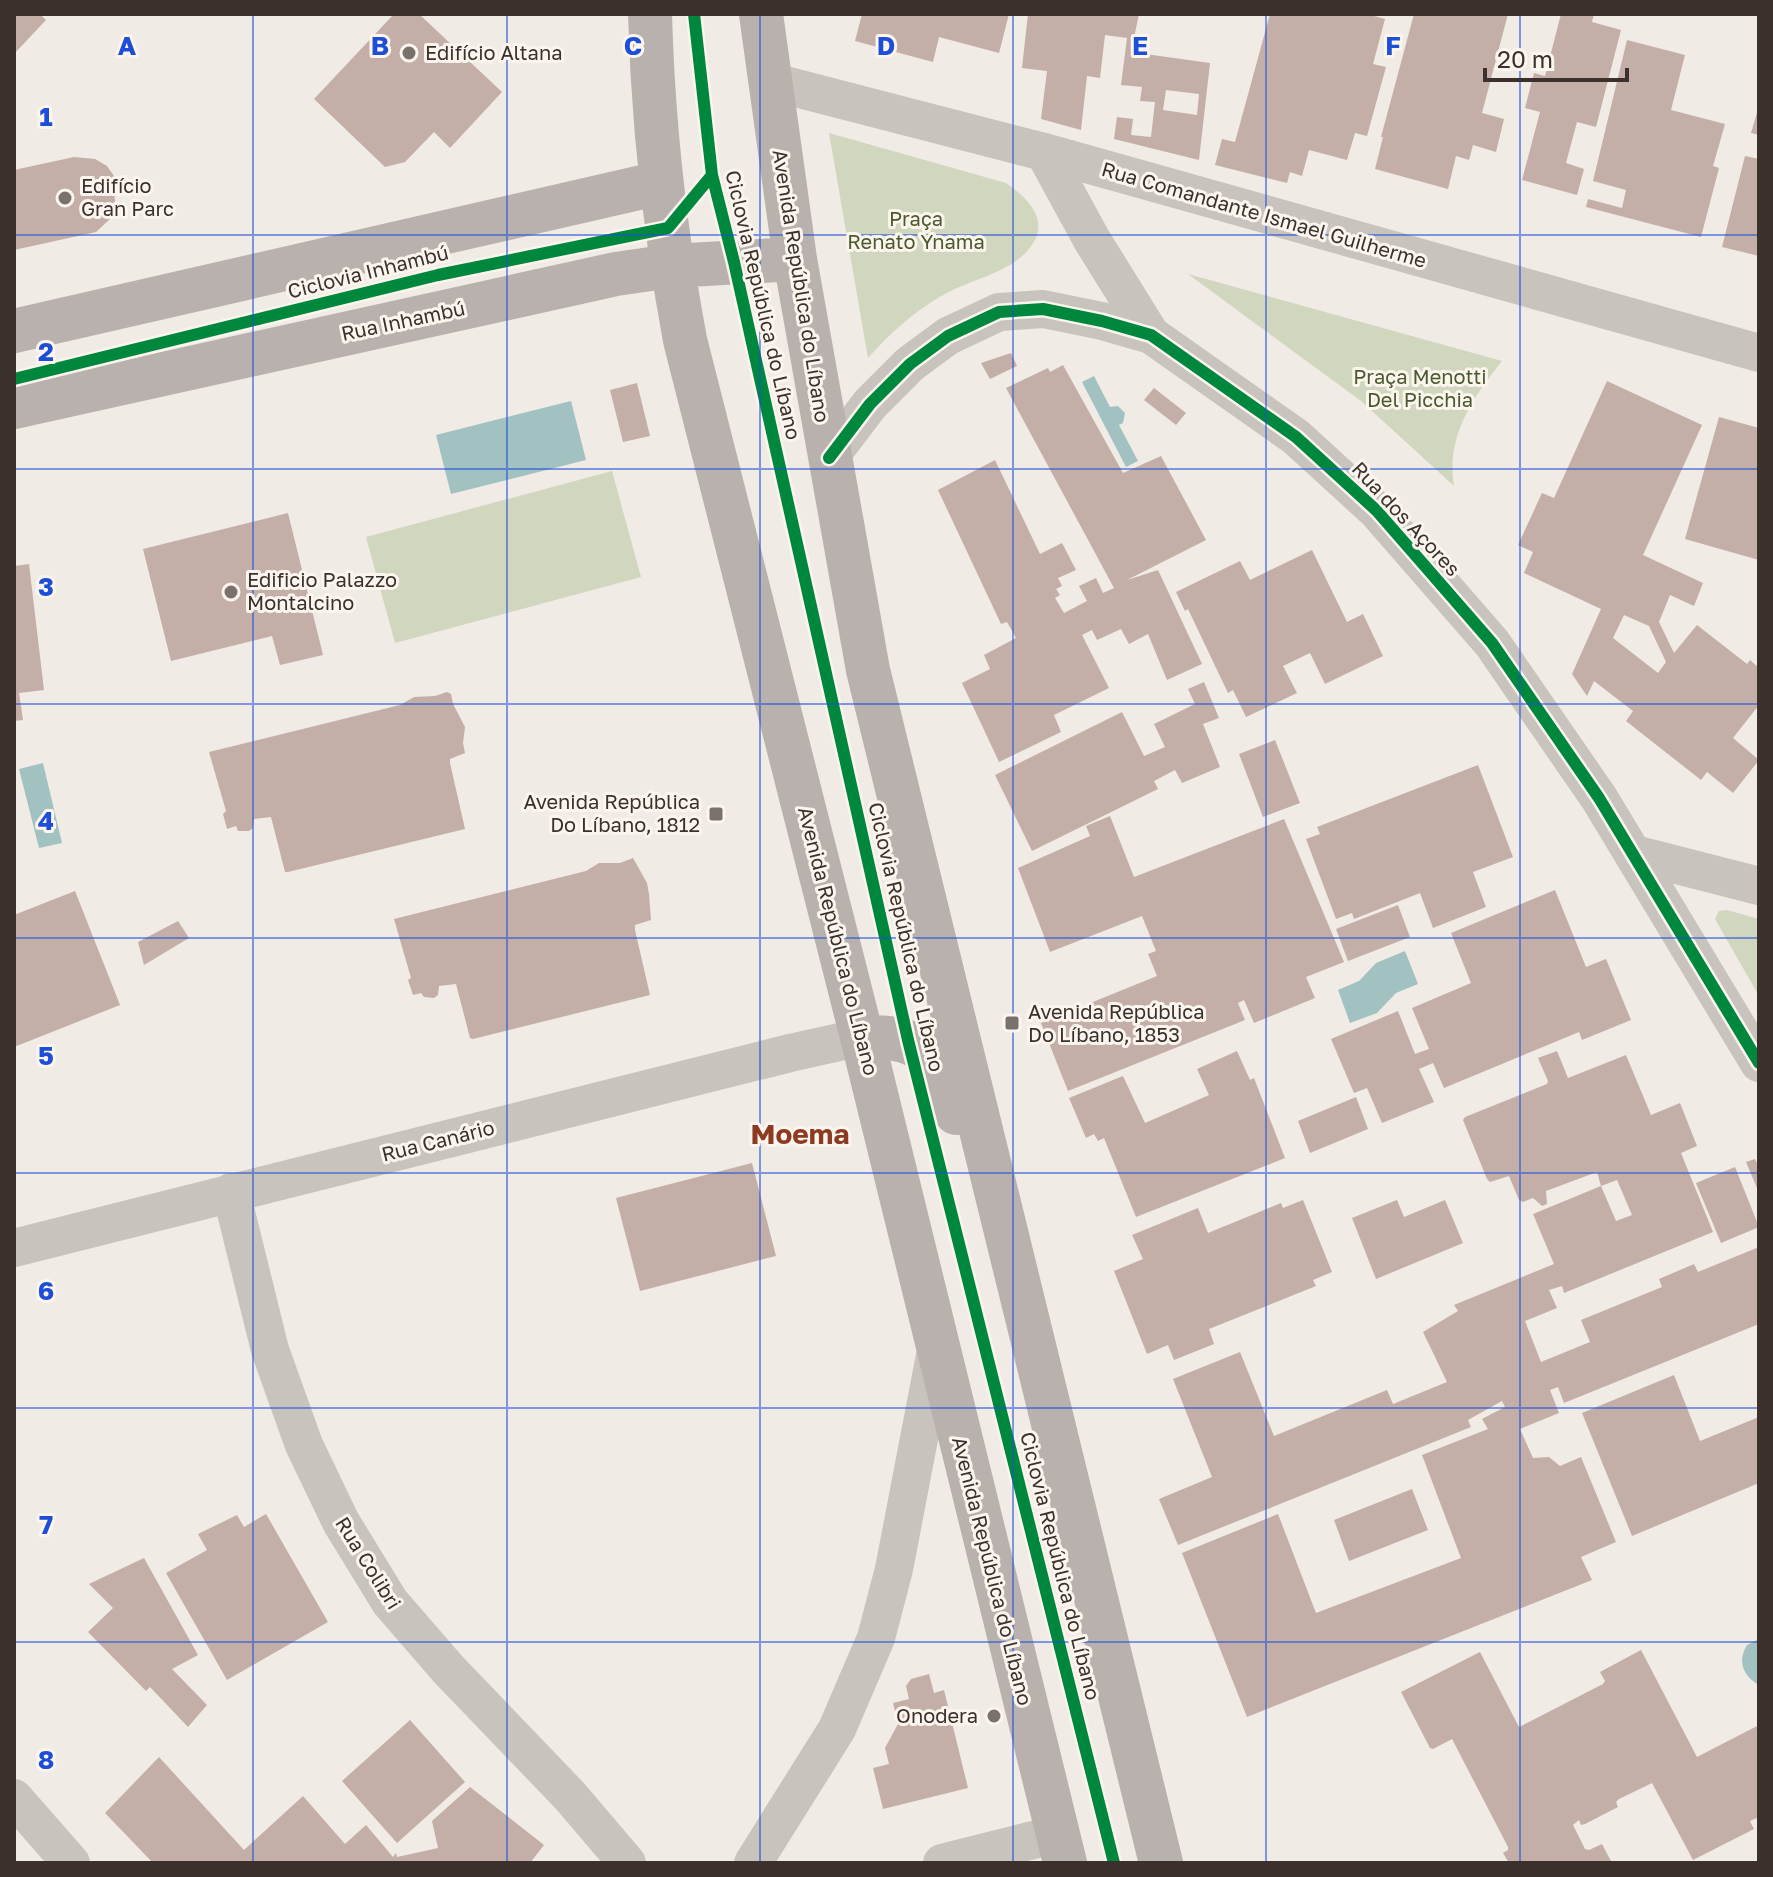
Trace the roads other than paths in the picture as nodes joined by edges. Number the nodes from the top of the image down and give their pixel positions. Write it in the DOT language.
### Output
graph roads {
  1 [pos="650,14"];
  2 [pos="761,14"];
  3 [pos="769,81"];
  4 [pos="1044,152"];
  5 [pos="660,183"];
  6 [pos="795,259"];
  7 [pos="671,266"];
  8 [pos="14,331"];
  9 [pos="1151,335"];
  10 [pos="1759,353"];
  11 [pos="14,407"];
  12 [pos="829,458"];
  13 [pos="1634,854"];
  14 [pos="1759,886"];
  15 [pos="862,1037"];
  16 [pos="1759,1063"];
  17 [pos="231,1192"];
  18 [pos="14,1248"];
  19 [pos="937,1345"];
  20 [pos="1040,1374"];
  21 [pos="14,1798"];
  22 [pos="1061,1848"];
  23 [pos="71,1863"];
  24 [pos="627,1863"];
  25 [pos="753,1863"];
  26 [pos="942,1863"];
  27 [pos="1161,1863"];
  1 -- 5 [label="main road, Avenida República do Líbano"];
  2 -- 3 [label="main road, Avenida República do Líbano"];
  3 -- 4 [label="street, Rua Comandante Ismael Guilherme"];
  3 -- 6 [label="main road, Avenida República do Líbano"];
  4 -- 9 [label="street, Rua dos Açores"];
  4 -- 10 [label="street, Rua Comandante Ismael Guilherme"];
  5 -- 7 [label="main road, Avenida República do Líbano"];
  5 -- 8 [label="main road"];
  6 -- 7 [label="main road, Rua Inhambú"];
  6 -- 12 [label="main road, Avenida República do Líbano"];
  7 -- 11 [label="main road, Rua Inhambú"];
  7 -- 15 [label="main road, Avenida República do Líbano"];
  9 -- 12 [label="street, Rua dos Açores"];
  9 -- 13 [label="street, Rua dos Açores"];
  12 -- 20 [label="main road, Avenida República do Líbano"];
  13 -- 14 [label="street"];
  13 -- 16 [label="street, Rua dos Açores"];
  15 -- 17 [label="street, Rua Canário"];
  15 -- 19 [label="main road, Avenida República do Líbano"];
  15 -- 20 [label="main road"];
  17 -- 18 [label="street, Rua Canário"];
  17 -- 24 [label="street, Rua Colibri"];
  19 -- 22 [label="main road, Avenida República do Líbano"];
  19 -- 25 [label="street"];
  20 -- 27 [label="main road, Avenida República do Líbano"];
  21 -- 23 [label="street"];
  22 -- 26 [label="street"];
}
